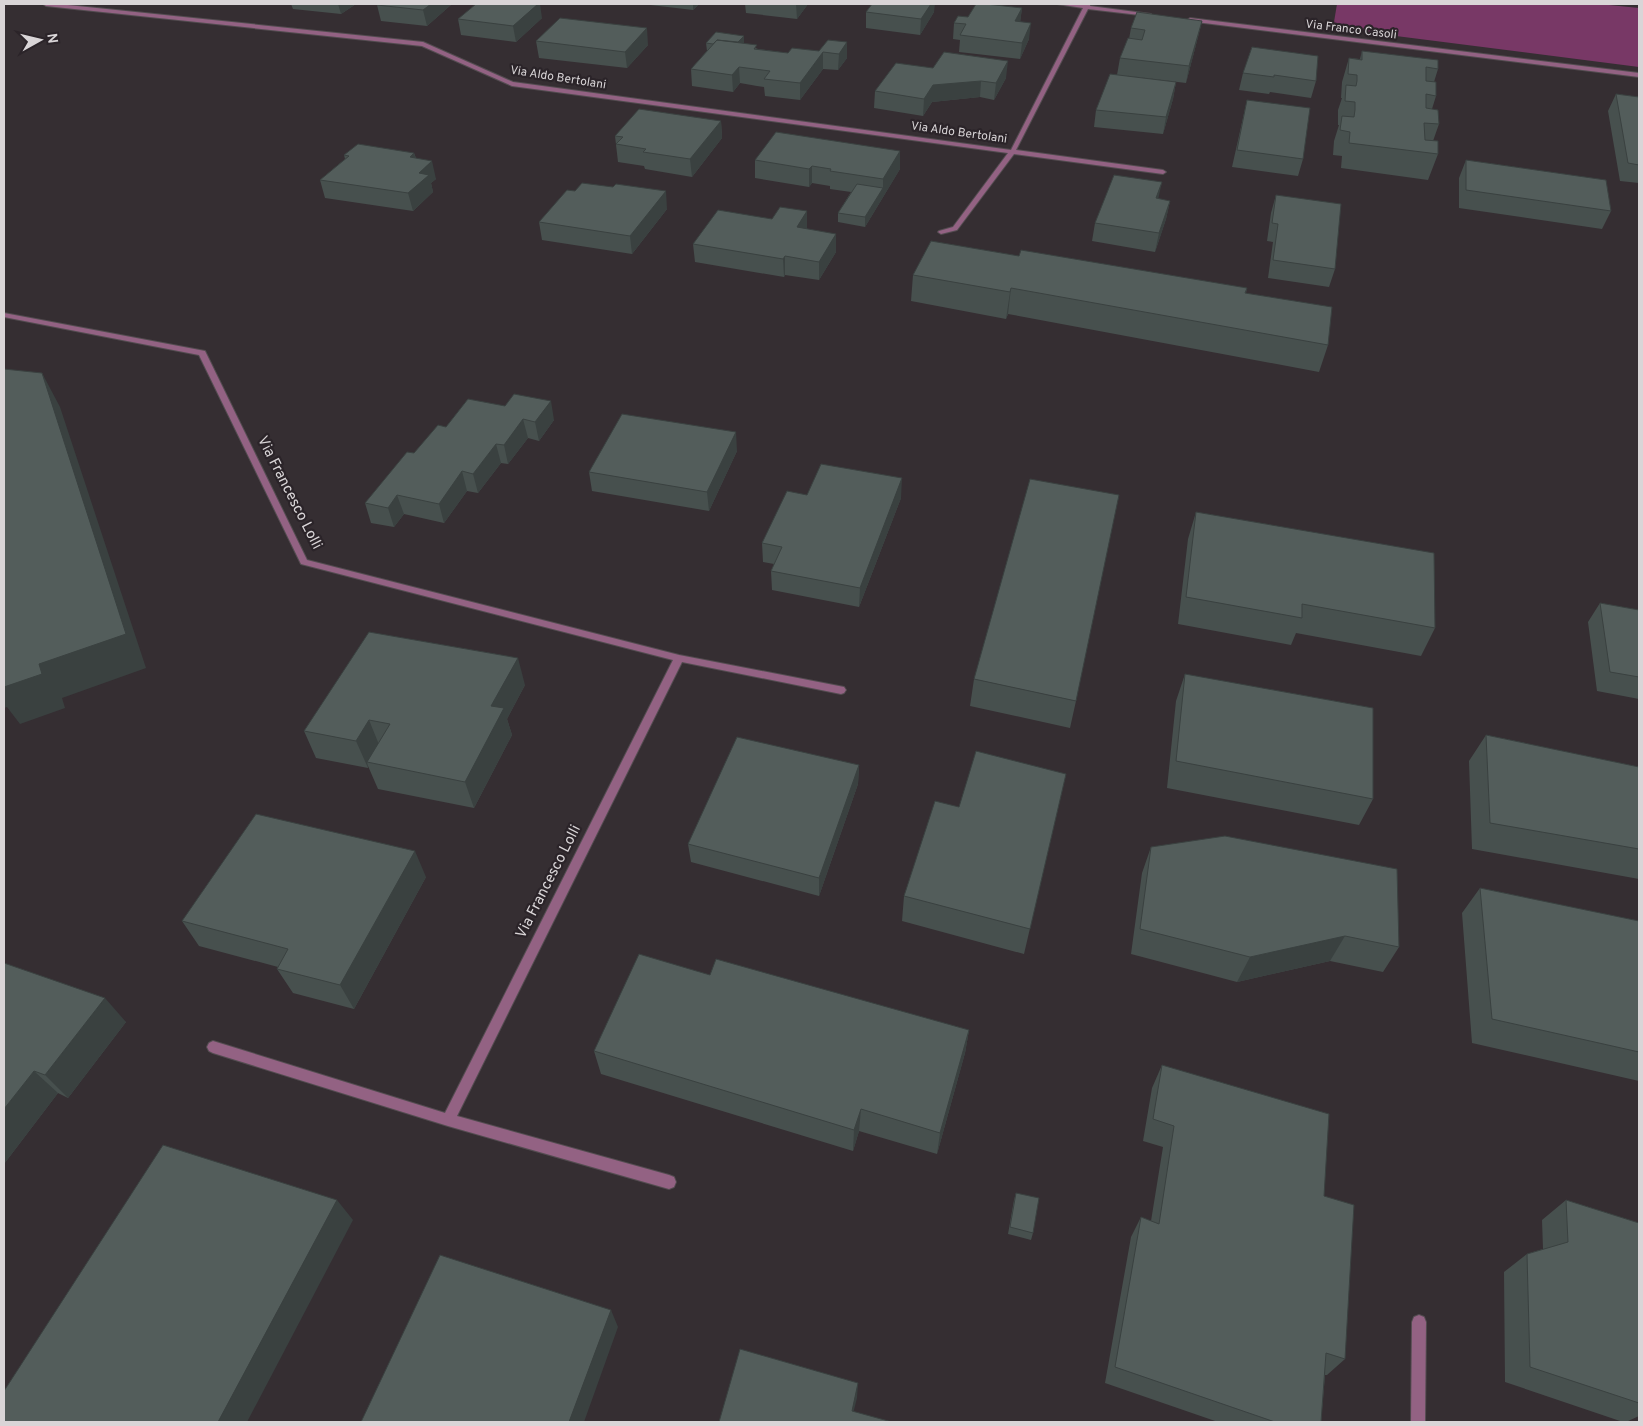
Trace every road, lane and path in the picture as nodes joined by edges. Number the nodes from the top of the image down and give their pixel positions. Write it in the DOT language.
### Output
graph roads {
  1 [pos="46,4"];
  2 [pos="1060,4"];
  3 [pos="1087,5"];
  4 [pos="1154,15"];
  5 [pos="1183,19"];
  6 [pos="1639,76"];
  7 [pos="1014,151"];
  8 [pos="1163,172"];
  9 [pos="941,232"];
  10 [pos="4,315"];
  11 [pos="679,658"];
  12 [pos="841,690"];
  13 [pos="213,1047"];
  14 [pos="448,1120"];
  15 [pos="669,1182"];
  16 [pos="1419,1322"];
  17 [pos="1418,1422"];
  1 -- 7 [label="street, Via Aldo Bertolani"];
  2 -- 3 [label="street"];
  3 -- 4 [label="street"];
  3 -- 7 [label="street, Via Aldo Bertolani"];
  5 -- 6 [label="street, Via Franco Casoli"];
  7 -- 8 [label="street, Via Aldo Bertolani"];
  7 -- 9 [label="street, Via Aldo Bertolani"];
  10 -- 11 [label="street, Via Francesco Lolli"];
  11 -- 12 [label="street, Via Francesco Lolli"];
  11 -- 14 [label="street, Via Francesco Lolli"];
  13 -- 14 [label="street"];
  14 -- 15 [label="street"];
  16 -- 17 [label="street"];
}
